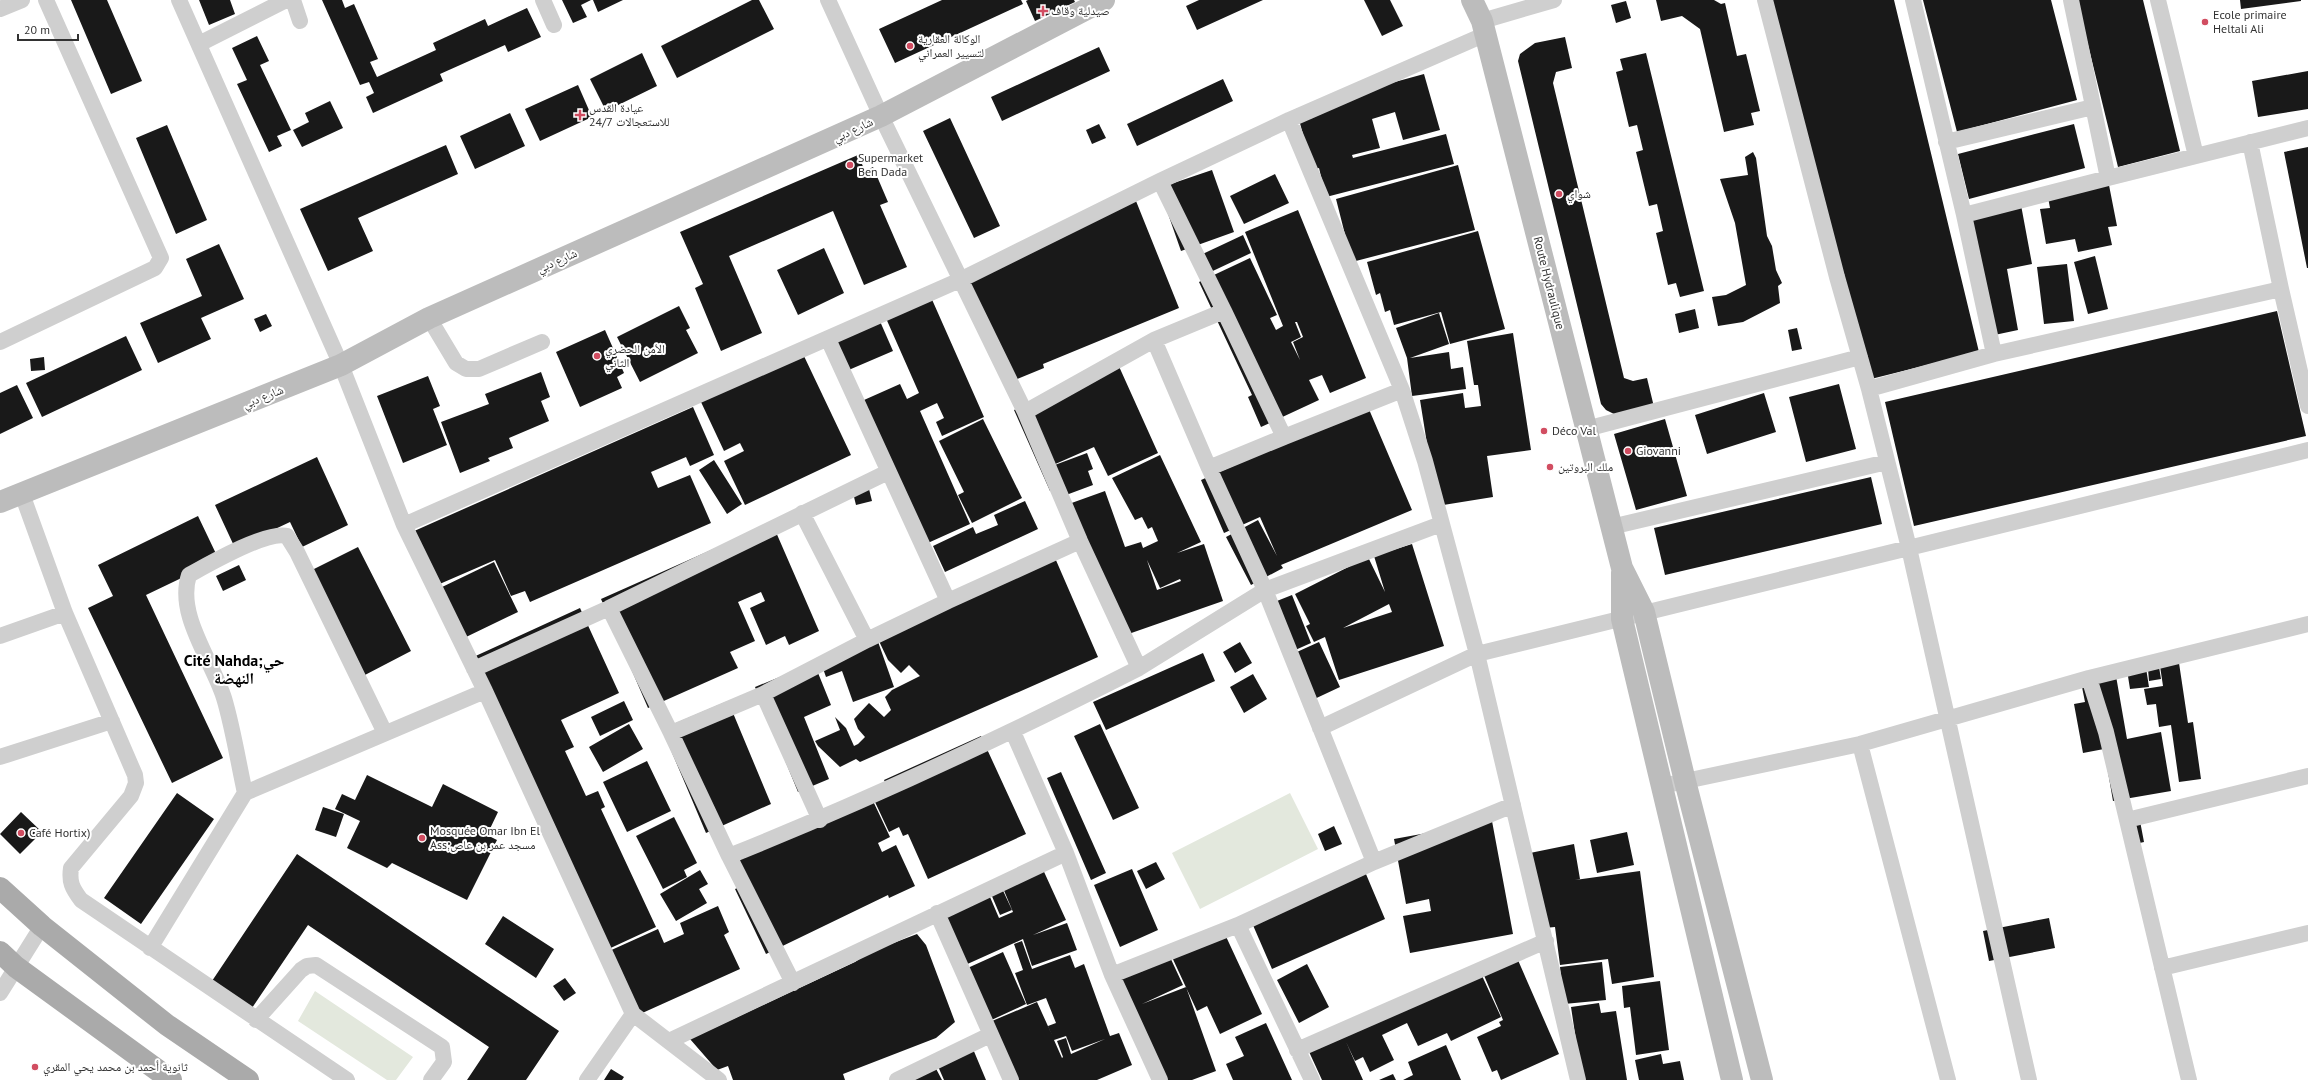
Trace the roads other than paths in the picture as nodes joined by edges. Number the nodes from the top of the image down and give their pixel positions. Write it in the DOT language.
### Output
graph roads {
  1 [pos="22,0"];
  2 [pos="46,0"];
  3 [pos="179,0"];
  4 [pos="286,0"];
  5 [pos="293,0"];
  6 [pos="542,0"];
  7 [pos="828,0"];
  8 [pos="1104,0"];
  9 [pos="1472,0"];
  10 [pos="1554,0"];
  11 [pos="1765,0"];
  12 [pos="1913,0"];
  13 [pos="2071,0"];
  14 [pos="2158,0"];
  15 [pos="0,9"];
  16 [pos="300,21"];
  17 [pos="554,25"];
  18 [pos="1484,27"];
  19 [pos="199,44"];
  20 [pos="2093,107"];
  21 [pos="881,116"];
  22 [pos="1289,120"];
  23 [pos="2308,128"];
  24 [pos="1946,142"];
  25 [pos="2250,142"];
  26 [pos="2196,156"];
  27 [pos="2108,178"];
  28 [pos="1160,181"];
  29 [pos="1964,215"];
  30 [pos="960,280"];
  31 [pos="2281,289"];
  32 [pos="1224,311"];
  33 [pos="429,318"];
  34 [pos="828,339"];
  35 [pos="1154,340"];
  36 [pos="0,342"];
  37 [pos="542,342"];
  38 [pos="1994,354"];
  39 [pos="1860,357"];
  40 [pos="341,365"];
  41 [pos="1869,389"];
  42 [pos="1402,390"];
  43 [pos="2308,406"];
  44 [pos="1025,412"];
  45 [pos="1586,429"];
  46 [pos="1284,437"];
  47 [pos="2308,450"];
  48 [pos="1887,462"];
  49 [pos="1209,468"];
  50 [pos="888,472"];
  51 [pos="22,494"];
  52 [pos="0,502"];
  53 [pos="802,513"];
  54 [pos="1440,524"];
  55 [pos="404,525"];
  56 [pos="1611,527"];
  57 [pos="1080,541"];
  58 [pos="1909,548"];
  59 [pos="1622,568"];
  60 [pos="1265,590"];
  61 [pos="948,601"];
  62 [pos="609,608"];
  63 [pos="1644,612"];
  64 [pos="65,613"];
  65 [pos="1622,620"];
  66 [pos="2308,624"];
  67 [pos="0,636"];
  68 [pos="867,640"];
  69 [pos="1477,654"];
  70 [pos="1139,668"];
  71 [pos="474,669"];
  72 [pos="2089,678"];
  73 [pos="485,691"];
  74 [pos="763,694"];
  75 [pos="1946,719"];
  76 [pos="112,721"];
  77 [pos="1320,728"];
  78 [pos="1013,732"];
  79 [pos="385,733"];
  80 [pos="671,733"];
  81 [pos="1860,744"];
  82 [pos="0,757"];
  83 [pos="2308,776"];
  84 [pos="1685,781"];
  85 [pos="1662,786"];
  86 [pos="245,793"];
  87 [pos="1513,806"];
  88 [pos="820,820"];
  89 [pos="2127,820"];
  90 [pos="1066,852"];
  91 [pos="729,856"];
  92 [pos="1374,862"];
  93 [pos="0,888"];
  94 [pos="937,913"];
  95 [pos="1238,925"];
  96 [pos="42,926"];
  97 [pos="2308,933"];
  98 [pos="1546,941"];
  99 [pos="150,948"];
  100 [pos="0,952"];
  101 [pos="16,967"];
  102 [pos="2162,968"];
  103 [pos="1112,975"];
  104 [pos="793,983"];
  105 [pos="0,993"];
  106 [pos="633,1014"];
  107 [pos="256,1020"];
  108 [pos="990,1035"];
  109 [pos="669,1041"];
  110 [pos="1297,1050"];
  111 [pos="1573,1078"];
  112 [pos="901,1079"];
  113 [pos="171,1080"];
  114 [pos="248,1080"];
  115 [pos="347,1080"];
  116 [pos="431,1080"];
  117 [pos="587,1080"];
  118 [pos="720,1080"];
  119 [pos="1011,1080"];
  120 [pos="1159,1080"];
  121 [pos="1312,1080"];
  122 [pos="1732,1080"];
  123 [pos="1762,1080"];
  124 [pos="1948,1080"];
  125 [pos="2030,1080"];
  126 [pos="2189,1080"];
  1 -- 15 [label="street"];
  2 -- 36 [label="street"];
  3 -- 19 [label="street"];
  4 -- 19 [label="street"];
  5 -- 16 [label="street"];
  6 -- 17 [label="street"];
  7 -- 21 [label="street"];
  8 -- 21 [label="main road, شارع دبي"];
  9 -- 18 [label="main road, Route Hydraulique"];
  10 -- 18 [label="street"];
  11 -- 39 [label="street"];
  12 -- 24 [label="street"];
  13 -- 20 [label="street"];
  14 -- 26 [label="street"];
  18 -- 22 [label="street"];
  18 -- 45 [label="main road, Route Hydraulique"];
  19 -- 40 [label="street"];
  20 -- 24 [label="street"];
  20 -- 27 [label="street"];
  21 -- 30 [label="street"];
  21 -- 33 [label="main road, شارع دبي"];
  22 -- 28 [label="street"];
  22 -- 42 [label="street"];
  23 -- 25 [label="street"];
  24 -- 29 [label="street"];
  25 -- 26 [label="street"];
  25 -- 31 [label="street"];
  26 -- 27 [label="street"];
  27 -- 29 [label="street"];
  28 -- 30 [label="street"];
  28 -- 32 [label="street"];
  29 -- 38 [label="street"];
  30 -- 34 [label="street"];
  30 -- 44 [label="street"];
  31 -- 38 [label="street"];
  31 -- 43 [label="street"];
  32 -- 35 [label="street"];
  32 -- 46 [label="street"];
  33 -- 37 [label="street"];
  33 -- 40 [label="main road, شارع دبي"];
  34 -- 50 [label="street"];
  34 -- 55 [label="street"];
  35 -- 44 [label="street"];
  35 -- 49 [label="street"];
  38 -- 41 [label="street"];
  39 -- 41 [label="street"];
  39 -- 45 [label="street"];
  40 -- 51 [label="main road, شارع دبي"];
  40 -- 55 [label="street"];
  41 -- 48 [label="street"];
  42 -- 46 [label="street"];
  42 -- 54 [label="street"];
  44 -- 57 [label="street"];
  45 -- 56 [label="main road, Route Hydraulique"];
  46 -- 49 [label="street"];
  47 -- 58 [label="street"];
  48 -- 56 [label="street"];
  48 -- 58 [label="street"];
  49 -- 60 [label="street"];
  50 -- 53 [label="street"];
  50 -- 61 [label="street"];
  51 -- 52 [label="main road, شارع دبي"];
  51 -- 64 [label="street"];
  53 -- 62 [label="street"];
  53 -- 68 [label="street"];
  54 -- 60 [label="street"];
  54 -- 69 [label="street"];
  55 -- 71 [label="street"];
  56 -- 59 [label="main road, Route Hydraulique"];
  57 -- 61 [label="street"];
  57 -- 70 [label="street"];
  58 -- 63 [label="street"];
  58 -- 75 [label="street"];
  59 -- 63 [label="main road"];
  59 -- 65 [label="main road"];
  60 -- 70 [label="street"];
  60 -- 77 [label="street"];
  61 -- 68 [label="street"];
  62 -- 71 [label="street"];
  62 -- 80 [label="street"];
  63 -- 65 [label="street"];
  63 -- 84 [label="main road"];
  64 -- 67 [label="street"];
  64 -- 76 [label="street"];
  65 -- 69 [label="street"];
  65 -- 85 [label="main road"];
  66 -- 72 [label="street"];
  68 -- 74 [label="street"];
  69 -- 77 [label="street"];
  69 -- 87 [label="street"];
  70 -- 78 [label="street"];
  71 -- 73 [label="street"];
  72 -- 75 [label="street"];
  72 -- 89 [label="street"];
  73 -- 79 [label="street"];
  73 -- 106 [label="street"];
  74 -- 80 [label="street"];
  74 -- 88 [label="street"];
  75 -- 81 [label="street"];
  75 -- 125 [label="street"];
  76 -- 82 [label="street"];
  76 -- 99 [label="street"];
  77 -- 92 [label="street"];
  78 -- 88 [label="street"];
  78 -- 90 [label="street"];
  79 -- 86 [label="street"];
  79 -- 86 [label="street"];
  80 -- 91 [label="street"];
  81 -- 84 [label="street"];
  81 -- 124 [label="street"];
  83 -- 89 [label="street"];
  84 -- 85 [label="street"];
  84 -- 123 [label="main road"];
  85 -- 122 [label="main road"];
  86 -- 99 [label="street"];
  87 -- 92 [label="street"];
  87 -- 98 [label="street"];
  88 -- 91 [label="street"];
  89 -- 102 [label="street"];
  90 -- 94 [label="street"];
  90 -- 103 [label="street"];
  91 -- 104 [label="street"];
  92 -- 95 [label="street"];
  93 -- 96 [label="main road"];
  94 -- 104 [label="street"];
  94 -- 108 [label="street"];
  95 -- 103 [label="street"];
  95 -- 110 [label="street"];
  96 -- 101 [label="street"];
  96 -- 114 [label="main road"];
  97 -- 102 [label="street"];
  98 -- 110 [label="street"];
  98 -- 111 [label="street"];
  99 -- 107 [label="street"];
  100 -- 101 [label="main road"];
  101 -- 105 [label="street"];
  101 -- 113 [label="main road"];
  102 -- 126 [label="street"];
  103 -- 120 [label="street"];
  104 -- 109 [label="street"];
  106 -- 109 [label="street"];
  106 -- 117 [label="street"];
  107 -- 115 [label="street"];
  107 -- 116 [label="street"];
  108 -- 112 [label="street"];
  108 -- 119 [label="street"];
  109 -- 118 [label="street"];
  110 -- 121 [label="street"];
}
